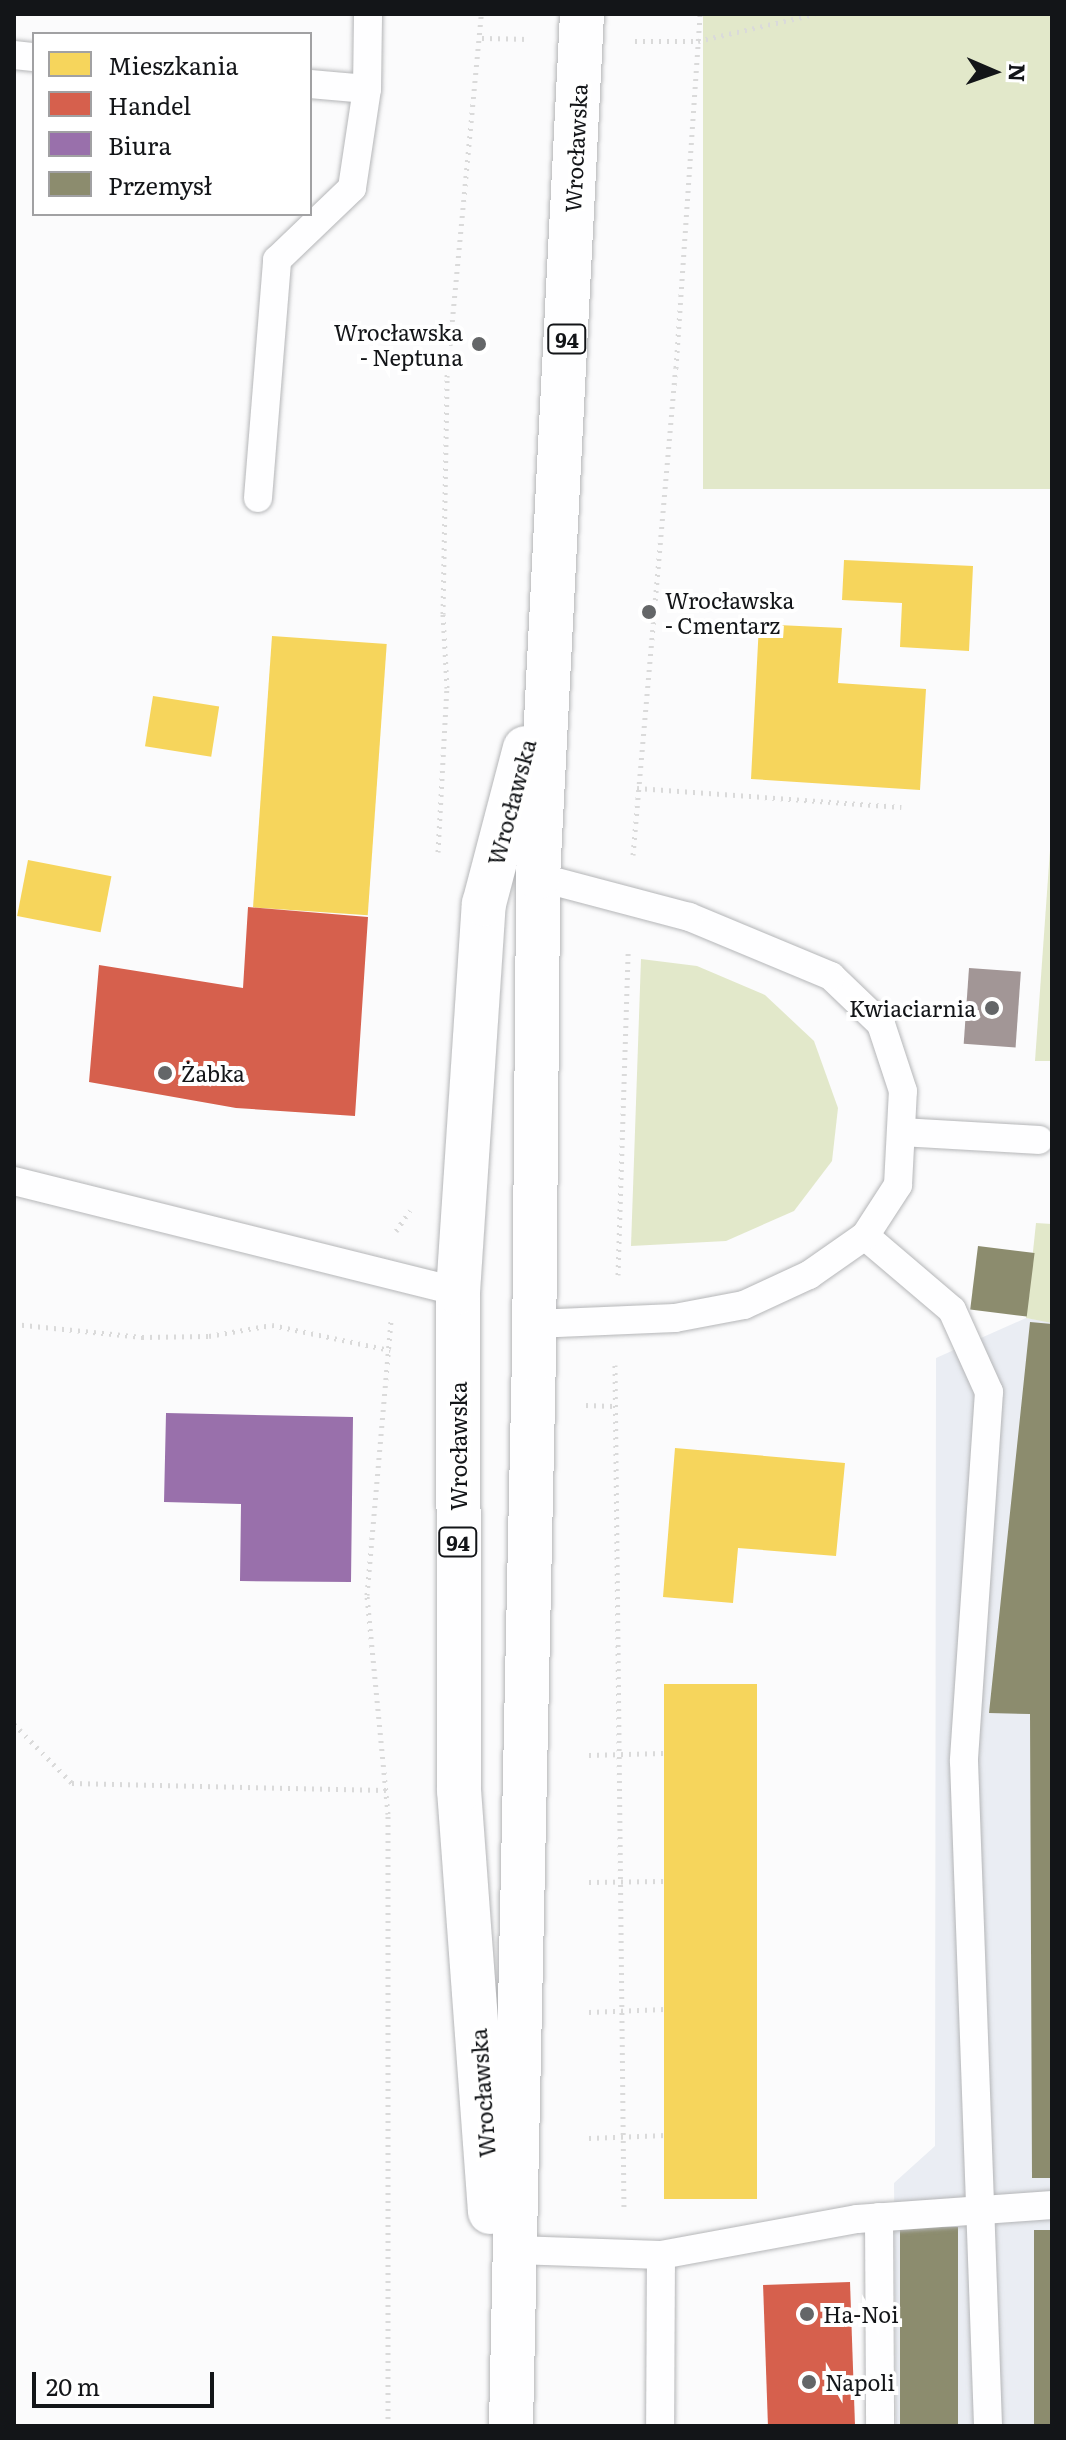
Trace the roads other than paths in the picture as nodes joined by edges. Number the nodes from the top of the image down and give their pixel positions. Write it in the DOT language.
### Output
graph roads {
  1 [pos="368,14"];
  2 [pos="582,28"];
  3 [pos="312,84"];
  4 [pos="367,89"];
  5 [pos="258,498"];
  6 [pos="547,664"];
  7 [pos="538,877"];
  8 [pos="902,1132"];
  9 [pos="1039,1140"];
  10 [pos="14,1181"];
  11 [pos="865,1236"];
  12 [pos="458,1292"];
  13 [pos="534,1324"];
  14 [pos="1052,2205"];
  15 [pos="983,2207"];
  16 [pos="879,2217"];
  17 [pos="515,2250"];
  18 [pos="661,2255"];
  19 [pos="509,2426"];
  20 [pos="660,2426"];
  21 [pos="880,2426"];
  22 [pos="988,2426"];
  1 -- 4 [label="lane"];
  2 -- 6 [label="main road, Wrocławska / 94"];
  3 -- 4 [label="lane"];
  4 -- 5 [label="lane"];
  6 -- 7 [label="main road, Wrocławska / 94"];
  6 -- 12 [label="main road, Wrocławska / 94"];
  7 -- 8 [label="lane"];
  7 -- 13 [label="main road, Wrocławska / 94"];
  8 -- 9 [label="lane"];
  8 -- 11 [label="lane"];
  10 -- 12 [label="lane"];
  11 -- 13 [label="lane"];
  11 -- 15 [label="lane"];
  12 -- 19 [label="main road, Wrocławska / 94"];
  13 -- 17 [label="main road, Wrocławska / 94"];
  14 -- 15 [label="lane"];
  15 -- 16 [label="lane"];
  15 -- 22 [label="lane"];
  16 -- 18 [label="lane"];
  16 -- 21 [label="lane"];
  17 -- 18 [label="lane"];
  17 -- 19 [label="main road, Wrocławska / 94"];
  18 -- 20 [label="lane"];
}
